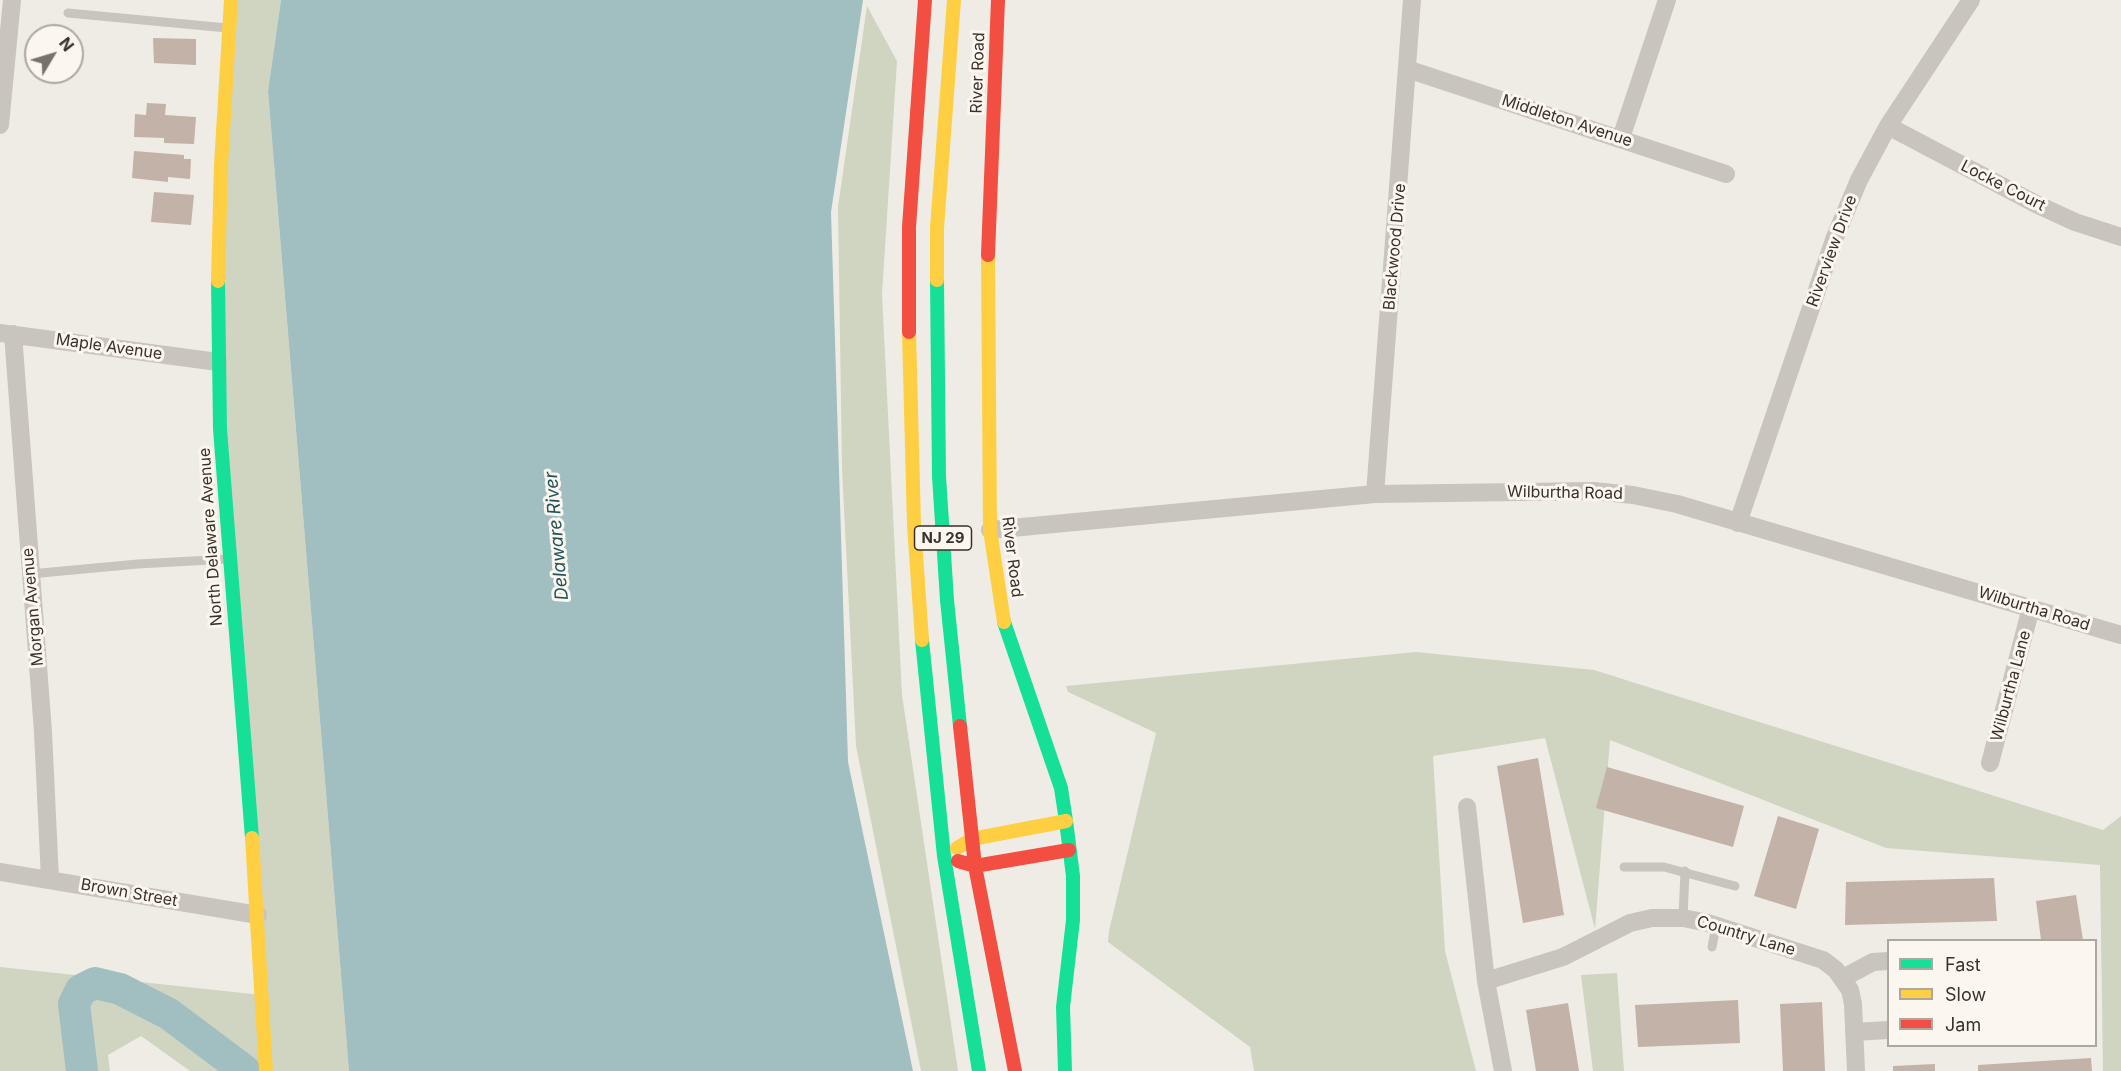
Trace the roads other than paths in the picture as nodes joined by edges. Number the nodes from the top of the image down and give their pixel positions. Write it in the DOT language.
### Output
graph roads {
  1 [pos="12,0"];
  2 [pos="231,0"];
  3 [pos="925,0"];
  4 [pos="954,0"];
  5 [pos="998,0"];
  6 [pos="1412,0"];
  7 [pos="1667,0"];
  8 [pos="1971,0"];
  9 [pos="68,12"];
  10 [pos="229,28"];
  11 [pos="1407,69"];
  12 [pos="0,125"];
  13 [pos="1888,126"];
  14 [pos="1621,138"];
  15 [pos="1726,174"];
  16 [pos="2121,237"];
  17 [pos="7,334"];
  18 [pos="218,362"];
  19 [pos="1375,494"];
  20 [pos="1738,523"];
  21 [pos="990,530"];
  22 [pos="229,559"];
  23 [pos="30,574"];
  24 [pos="2031,608"];
  25 [pos="2120,631"];
  26 [pos="1990,763"];
  27 [pos="1467,807"];
  28 [pos="1066,821"];
  29 [pos="972,838"];
  30 [pos="1069,850"];
  31 [pos="944,856"];
  32 [pos="975,866"];
  33 [pos="1624,867"];
  34 [pos="1685,871"];
  35 [pos="0,872"];
  36 [pos="50,879"];
  37 [pos="1736,886"];
  38 [pos="258,915"];
  39 [pos="1683,918"];
  40 [pos="1716,926"];
  41 [pos="1712,947"];
  42 [pos="1887,961"];
  43 [pos="1843,978"];
  44 [pos="1486,981"];
  45 [pos="1887,1030"];
  46 [pos="1854,1032"];
  47 [pos="266,1067"];
  48 [pos="979,1071"];
  49 [pos="1015,1071"];
  50 [pos="1065,1071"];
  51 [pos="1503,1071"];
  52 [pos="1856,1071"];
  1 -- 12 [label="street"];
  2 -- 10 [label="main road, North Delaware Avenue"];
  3 -- 31 [label="main road, NJ 29"];
  4 -- 29 [label="main road, River Road / NJ 29"];
  5 -- 21 [label="main road, River Road"];
  6 -- 11 [label="street, Blackwood Drive"];
  7 -- 14 [label="street"];
  8 -- 13 [label="street, Riverview Drive"];
  9 -- 10 [label="lane"];
  10 -- 18 [label="main road, North Delaware Avenue"];
  11 -- 14 [label="street, Middleton Avenue"];
  11 -- 19 [label="street, Blackwood Drive"];
  13 -- 16 [label="street, Locke Court"];
  13 -- 20 [label="street, Riverview Drive"];
  14 -- 15 [label="street, Middleton Avenue"];
  17 -- 18 [label="street, Maple Avenue"];
  17 -- 23 [label="street, Morgan Avenue"];
  18 -- 22 [label="main road, North Delaware Avenue"];
  19 -- 20 [label="street, Wilburtha Road"];
  19 -- 21 [label="street, Wilburtha Road"];
  20 -- 24 [label="street, Wilburtha Road"];
  21 -- 28 [label="main road, River Road"];
  22 -- 23 [label="lane"];
  22 -- 38 [label="main road, North Delaware Avenue"];
  23 -- 36 [label="street, Morgan Avenue"];
  24 -- 25 [label="street, Wilburtha Road"];
  24 -- 26 [label="street, Wilburtha Lane"];
  27 -- 44 [label="street"];
  28 -- 29 [label="main road"];
  28 -- 30 [label="main road, River Road"];
  29 -- 31 [label="main road"];
  29 -- 32 [label="main road, River Road / NJ 29"];
  30 -- 32 [label="main road"];
  30 -- 50 [label="main road, River Road"];
  31 -- 32 [label="main road"];
  31 -- 48 [label="main road, NJ 29"];
  32 -- 49 [label="main road, River Road / NJ 29"];
  33 -- 34 [label="lane"];
  34 -- 37 [label="lane"];
  34 -- 39 [label="lane"];
  35 -- 36 [label="street, Brown Street"];
  36 -- 38 [label="street, Brown Street"];
  38 -- 47 [label="main road, North Delaware Avenue"];
  39 -- 40 [label="street, Country Lane"];
  39 -- 44 [label="street, Country Lane"];
  40 -- 41 [label="lane"];
  40 -- 43 [label="street, Country Lane"];
  42 -- 43 [label="street"];
  43 -- 46 [label="street"];
  44 -- 51 [label="street"];
  45 -- 46 [label="street"];
  46 -- 52 [label="street"];
}
